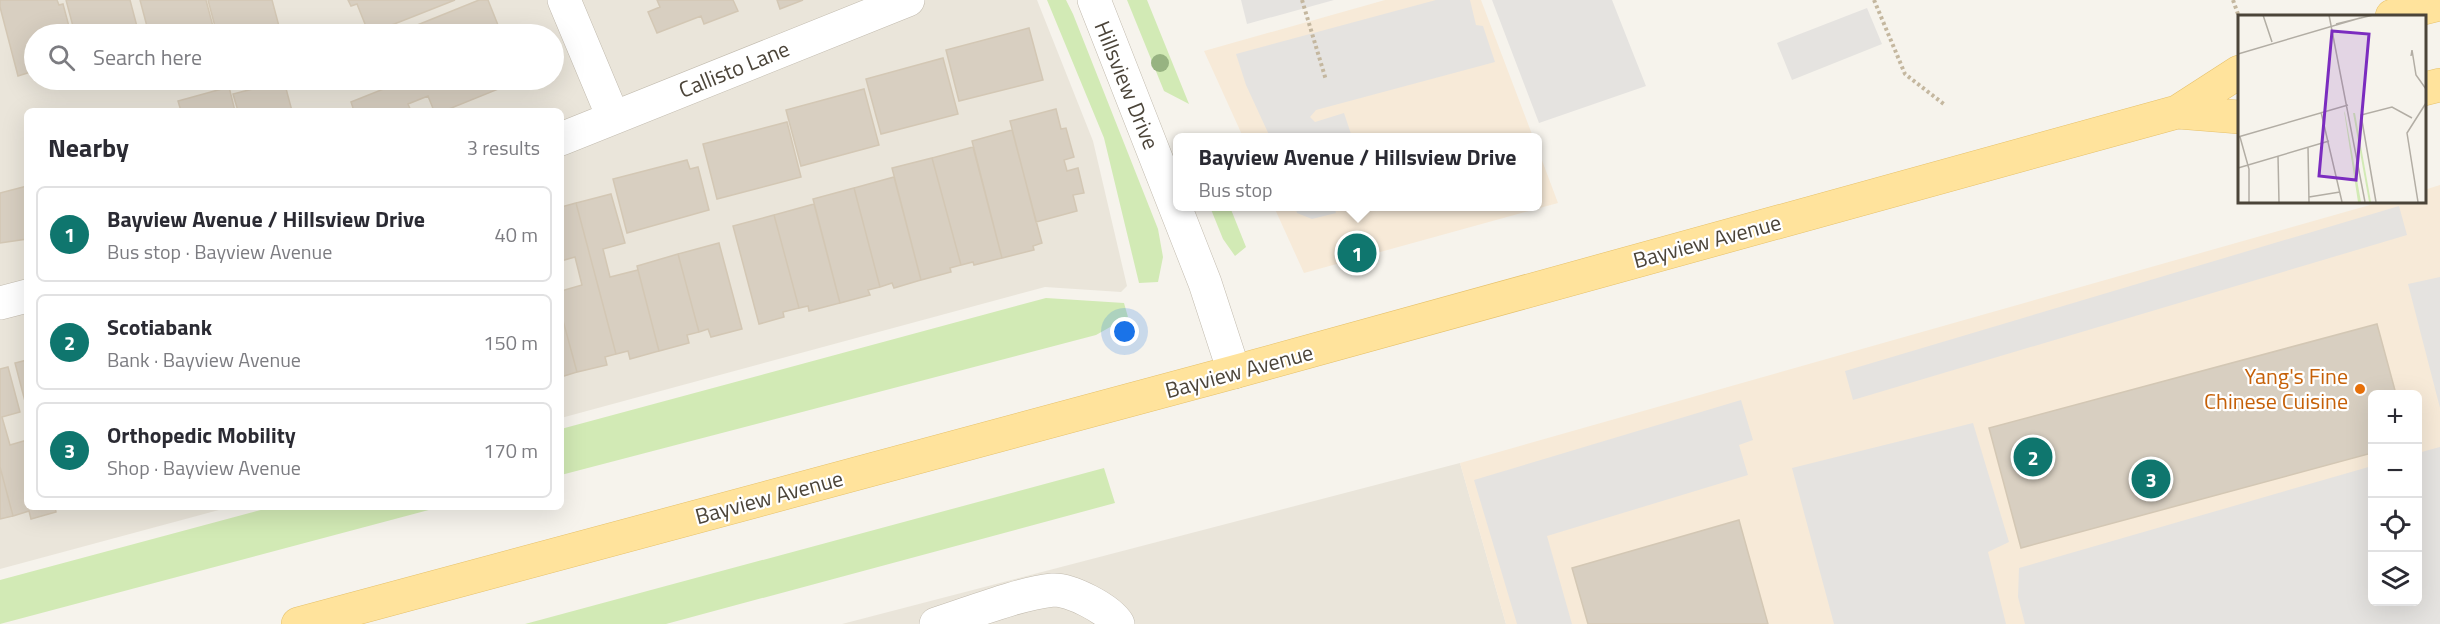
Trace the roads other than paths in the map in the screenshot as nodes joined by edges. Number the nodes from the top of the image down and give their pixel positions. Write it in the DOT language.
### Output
graph roads {
  1 [pos="564,0"];
  2 [pos="908,0"];
  3 [pos="1094,0"];
  4 [pos="2440,4"];
  5 [pos="2396,15"];
  6 [pos="2238,73"];
  7 [pos="2440,85"];
  8 [pos="2425,89"];
  9 [pos="2177,112"];
  10 [pos="613,117"];
  11 [pos="2238,117"];
  12 [pos="564,138"];
  13 [pos="1173,201"];
  14 [pos="1177,211"];
  15 [pos="24,297"];
  16 [pos="0,303"];
  17 [pos="1234,372"];
  18 [pos="298,624"];
  19 [pos="936,624"];
  20 [pos="1118,624"];
  1 -- 10 [label="street"];
  2 -- 10 [label="street, Callisto Lane"];
  3 -- 13 [label="street, Hillsview Drive"];
  4 -- 5 [label="main road"];
  6 -- 9 [label="main road, Bayview Avenue"];
  7 -- 8 [label="main road"];
  9 -- 11 [label="main road, Bayview Avenue"];
  9 -- 17 [label="main road, Bayview Avenue"];
  10 -- 12 [label="street, Callisto Lane"];
  14 -- 17 [label="street, Hillsview Drive"];
  15 -- 16 [label="street"];
  17 -- 18 [label="main road, Bayview Avenue"];
  19 -- 20 [label="street"];
}
